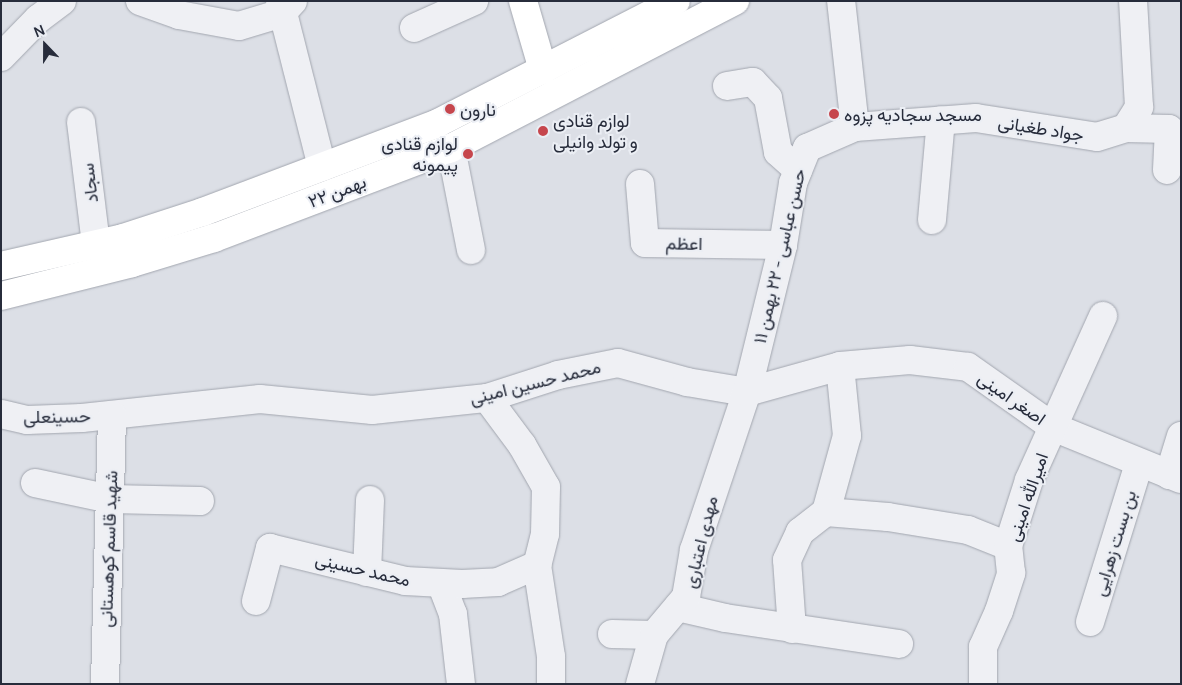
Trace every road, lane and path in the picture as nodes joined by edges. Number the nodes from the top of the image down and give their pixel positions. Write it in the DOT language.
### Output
graph roads {
  1 [pos="62,1"];
  2 [pos="140,1"];
  3 [pos="474,1"];
  4 [pos="523,1"];
  5 [pos="676,1"];
  6 [pos="735,1"];
  7 [pos="841,1"];
  8 [pos="1133,1"];
  9 [pos="285,5"];
  10 [pos="414,28"];
  11 [pos="1,57"];
  12 [pos="543,70"];
  13 [pos="727,86"];
  14 [pos="941,120"];
  15 [pos="82,122"];
  16 [pos="855,127"];
  17 [pos="1126,128"];
  18 [pos="451,148"];
  19 [pos="322,167"];
  20 [pos="798,170"];
  21 [pos="1167,170"];
  22 [pos="276,184"];
  23 [pos="640,184"];
  24 [pos="286,210"];
  25 [pos="932,220"];
  26 [pos="96,244"];
  27 [pos="783,245"];
  28 [pos="471,250"];
  29 [pos="1,266"];
  30 [pos="1,296"];
  31 [pos="1103,316"];
  32 [pos="840,366"];
  33 [pos="747,392"];
  34 [pos="488,398"];
  35 [pos="1,414"];
  36 [pos="112,414"];
  37 [pos="1053,427"];
  38 [pos="1181,436"];
  39 [pos="1139,464"];
  40 [pos="1175,478"];
  41 [pos="35,483"];
  42 [pos="110,499"];
  43 [pos="370,500"];
  44 [pos="200,501"];
  45 [pos="826,512"];
  46 [pos="1008,546"];
  47 [pos="537,565"];
  48 [pos="367,572"];
  49 [pos="441,583"];
  50 [pos="256,601"];
  51 [pos="678,607"];
  52 [pos="1090,622"];
  53 [pos="792,629"];
  54 [pos="612,634"];
  55 [pos="654,635"];
  56 [pos="898,644"];
  57 [pos="105,684"];
  58 [pos="461,684"];
  59 [pos="552,684"];
  60 [pos="640,684"];
  61 [pos="983,684"];
  1 -- 11 [label="street"];
  2 -- 9 [label="street"];
  3 -- 10 [label="street"];
  4 -- 12 [label="main road"];
  5 -- 12 [label="main road, ۲۲ بهمن"];
  6 -- 18 [label="main road, ۲۲ بهمن"];
  7 -- 16 [label="street"];
  8 -- 17 [label="street"];
  9 -- 19 [label="street"];
  12 -- 19 [label="main road, ۲۲ بهمن"];
  13 -- 20 [label="street"];
  14 -- 16 [label="street, جواد طغیانی"];
  14 -- 17 [label="street, جواد طغیانی"];
  14 -- 25 [label="street"];
  15 -- 26 [label="street, سجاد"];
  16 -- 20 [label="street, حسن عباسی - ۲۲ بهمن ۱۱"];
  17 -- 21 [label="street, جواد طغیانی"];
  18 -- 24 [label="main road, ۲۲ بهمن"];
  18 -- 28 [label="street"];
  19 -- 22 [label="main road, ۲۲ بهمن"];
  20 -- 27 [label="street, حسن عباسی - ۲۲ بهمن ۱۱"];
  22 -- 24 [label="main road"];
  22 -- 26 [label="main road, ۲۲ بهمن"];
  23 -- 27 [label="street, اعظم"];
  24 -- 30 [label="main road, ۲۲ بهمن"];
  26 -- 29 [label="main road, ۲۲ بهمن"];
  27 -- 33 [label="street, حسن عباسی - ۲۲ بهمن ۱۱"];
  31 -- 37 [label="street, امیرالله امینی"];
  32 -- 33 [label="street, اصغر امینی"];
  32 -- 37 [label="street, اصغر امینی"];
  32 -- 45 [label="street"];
  33 -- 34 [label="street, محمد حسین امینی"];
  33 -- 51 [label="street, مهدی اعتباری"];
  34 -- 36 [label="street, محمد حسین امینی"];
  34 -- 47 [label="street"];
  35 -- 36 [label="street, حسینعلی"];
  36 -- 42 [label="street, شهید قاسم کوهستانی"];
  37 -- 39 [label="street, اصغر امینی"];
  37 -- 46 [label="street, امیرالله امینی"];
  38 -- 40 [label="street"];
  39 -- 40 [label="street, اصغر امینی"];
  39 -- 52 [label="street, بن بست زهرایی"];
  41 -- 42 [label="street"];
  42 -- 44 [label="street"];
  42 -- 57 [label="street, شهید قاسم کوهستانی"];
  43 -- 48 [label="street"];
  45 -- 46 [label="street"];
  45 -- 53 [label="street"];
  46 -- 61 [label="street, امیرالله امینی"];
  47 -- 49 [label="street, محمد حسینی"];
  47 -- 59 [label="street"];
  48 -- 49 [label="street, محمد حسینی"];
  48 -- 50 [label="street, محمد حسینی"];
  49 -- 58 [label="street"];
  51 -- 53 [label="street"];
  51 -- 55 [label="street, مهدی اعتباری"];
  53 -- 56 [label="street"];
  54 -- 55 [label="street"];
  55 -- 60 [label="street, مهدی اعتباری"];
}
